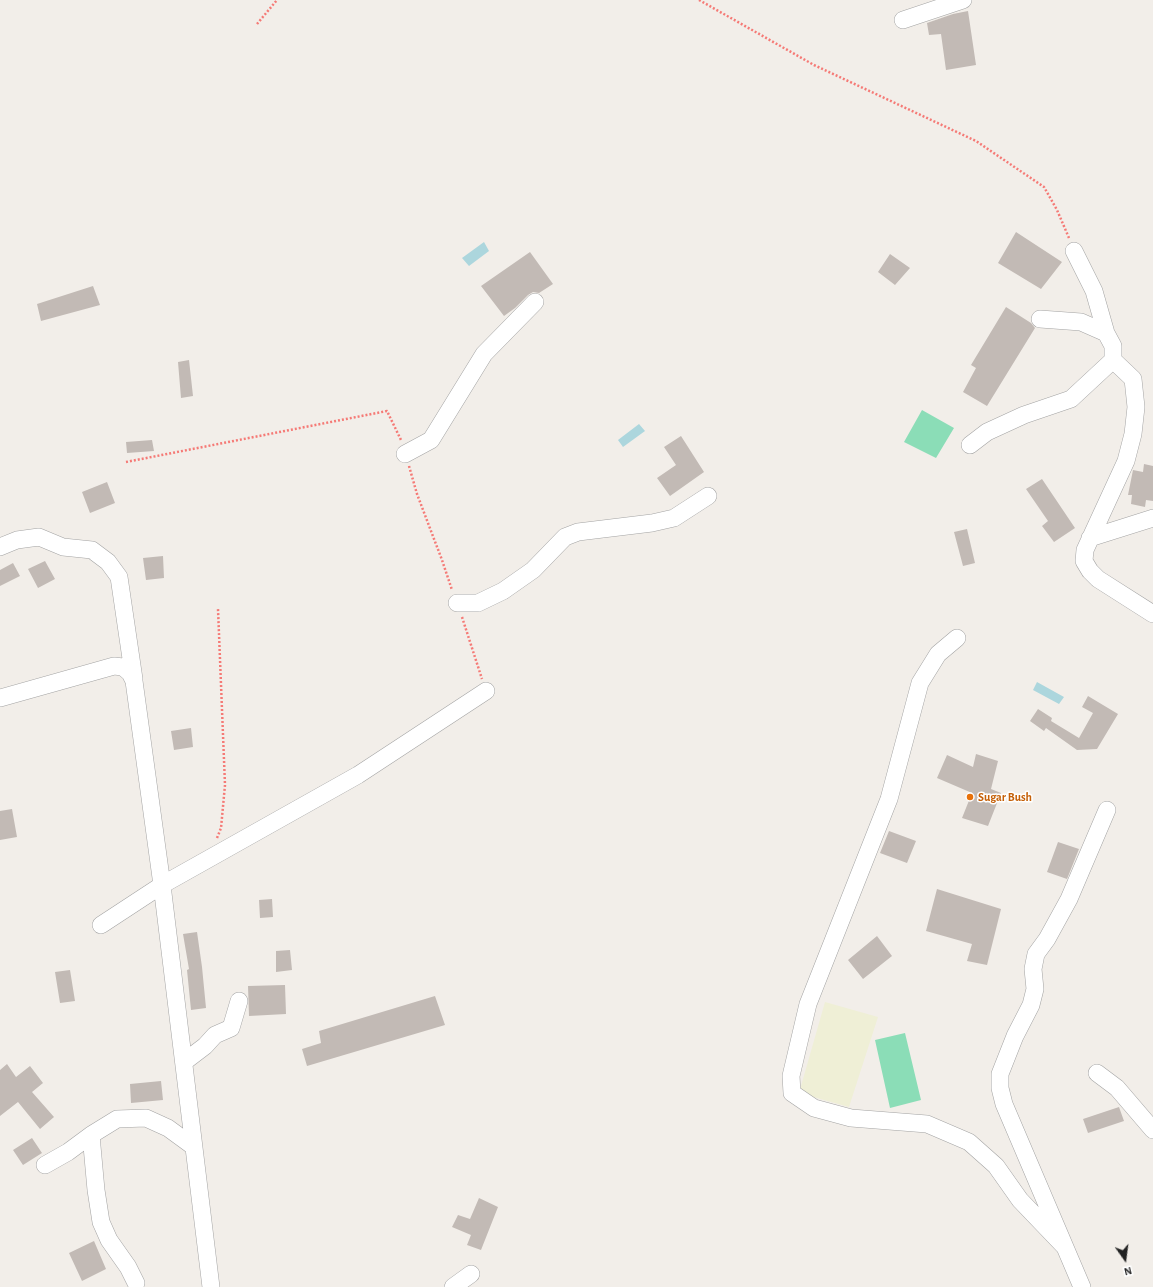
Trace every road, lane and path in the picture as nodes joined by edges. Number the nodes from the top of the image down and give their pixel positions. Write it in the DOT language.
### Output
graph roads {
  1 [pos="277,0"];
  2 [pos="699,0"];
  3 [pos="963,0"];
  4 [pos="903,20"];
  5 [pos="257,24"];
  6 [pos="1074,252"];
  7 [pos="535,302"];
  8 [pos="1040,319"];
  9 [pos="1106,334"];
  10 [pos="1113,360"];
  11 [pos="970,445"];
  12 [pos="405,454"];
  13 [pos="126,462"];
  14 [pos="708,496"];
  15 [pos="1153,518"];
  16 [pos="1090,538"];
  17 [pos="0,547"];
  18 [pos="457,604"];
  19 [pos="218,609"];
  20 [pos="1153,614"];
  21 [pos="957,638"];
  22 [pos="134,682"];
  23 [pos="486,691"];
  24 [pos="0,698"];
  25 [pos="1107,810"];
  26 [pos="210,858"];
  27 [pos="162,885"];
  28 [pos="101,925"];
  29 [pos="239,1001"];
  30 [pos="184,1062"];
  31 [pos="1097,1073"];
  32 [pos="1153,1130"];
  33 [pos="91,1135"];
  34 [pos="194,1147"];
  35 [pos="45,1165"];
  36 [pos="1064,1246"];
  37 [pos="471,1274"];
  38 [pos="136,1283"];
  39 [pos="211,1287"];
  40 [pos="453,1287"];
  41 [pos="1082,1287"];
  1 -- 5 [label="path"];
  2 -- 6 [label="path"];
  3 -- 4 [label="street"];
  6 -- 9 [label="street"];
  7 -- 12 [label="street"];
  8 -- 9 [label="street"];
  9 -- 10 [label="street"];
  10 -- 11 [label="street"];
  10 -- 16 [label="street"];
  12 -- 13 [label="path"];
  12 -- 18 [label="path"];
  14 -- 18 [label="street"];
  15 -- 16 [label="street"];
  16 -- 20 [label="street"];
  17 -- 22 [label="street"];
  18 -- 23 [label="path"];
  19 -- 26 [label="path"];
  21 -- 36 [label="street"];
  22 -- 24 [label="street"];
  22 -- 27 [label="street"];
  23 -- 26 [label="street"];
  25 -- 36 [label="street"];
  26 -- 27 [label="street"];
  27 -- 28 [label="street"];
  27 -- 30 [label="street"];
  29 -- 30 [label="street"];
  30 -- 34 [label="street"];
  31 -- 32 [label="street"];
  33 -- 34 [label="street"];
  33 -- 35 [label="street"];
  33 -- 38 [label="street"];
  34 -- 39 [label="street"];
  36 -- 41 [label="street"];
  37 -- 40 [label="street"];
}
